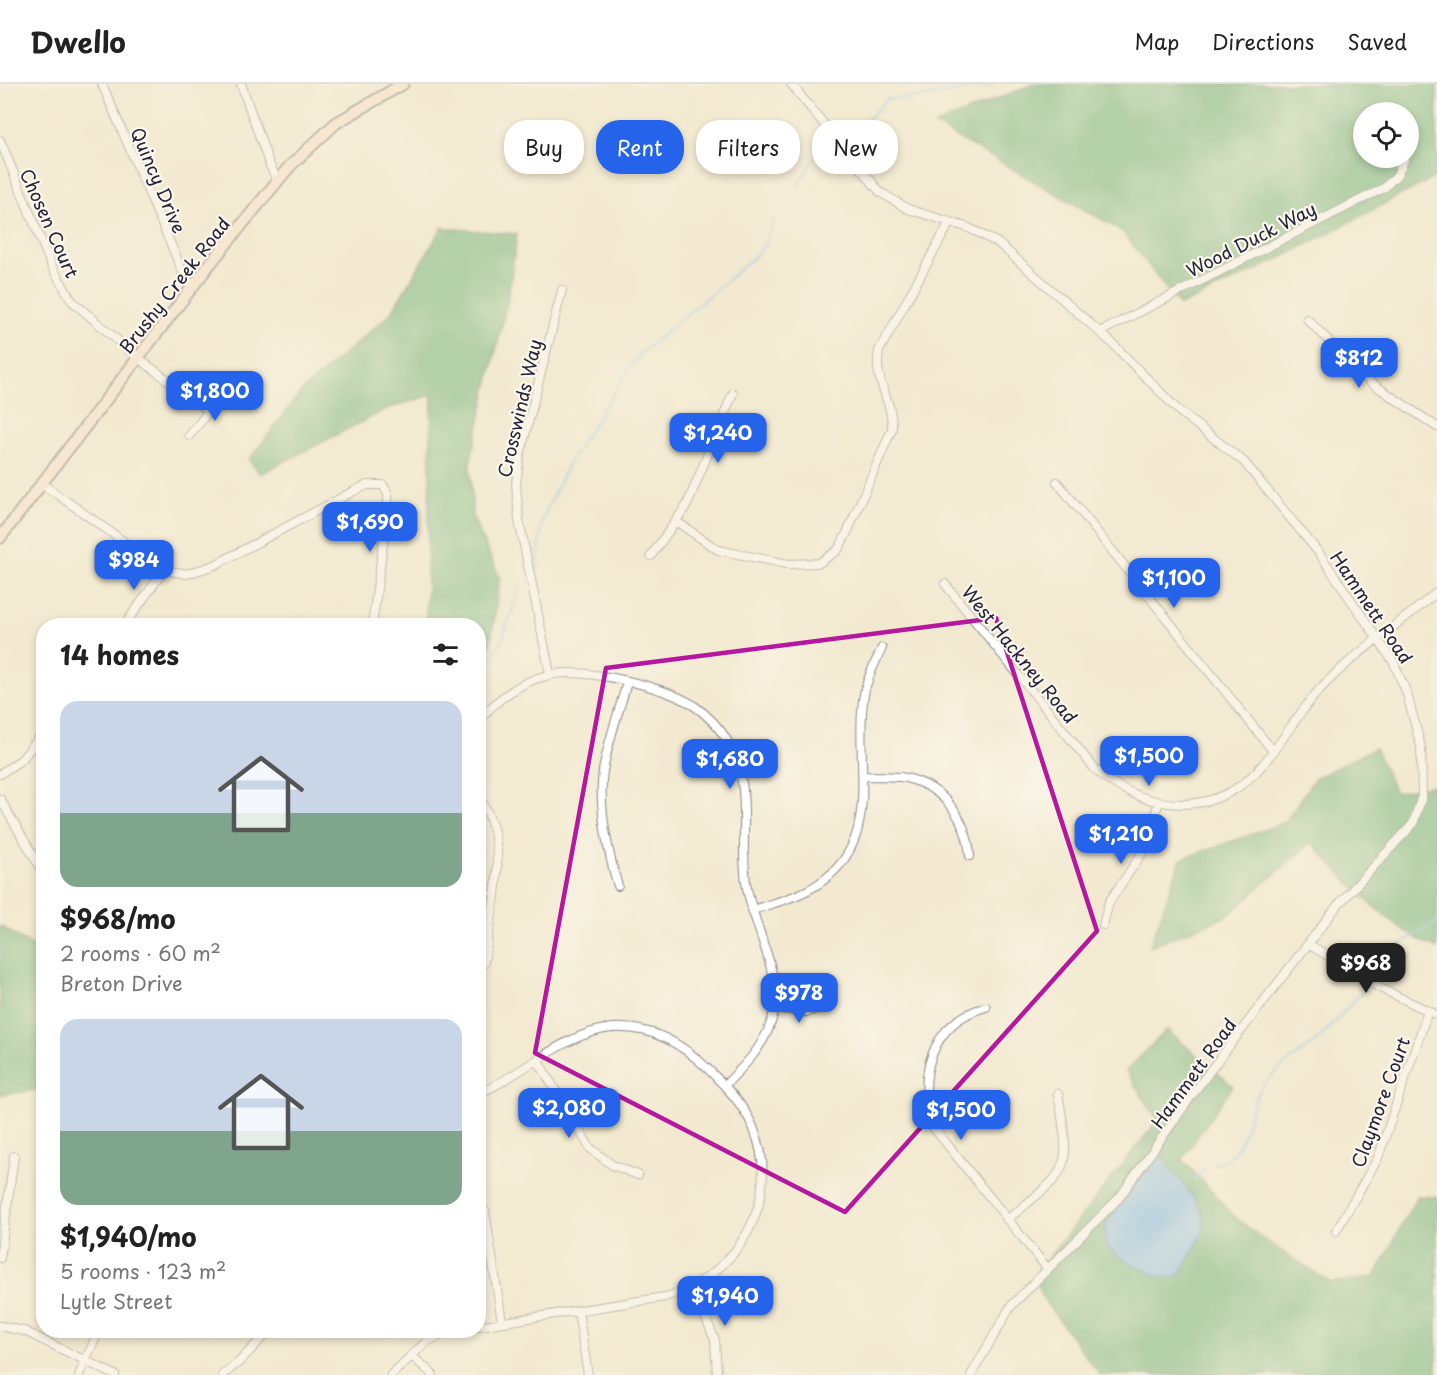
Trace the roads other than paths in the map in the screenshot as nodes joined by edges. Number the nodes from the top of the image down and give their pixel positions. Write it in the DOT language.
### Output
graph roads {
  1 [pos="102,84"];
  2 [pos="241,84"];
  3 [pos="403,84"];
  4 [pos="791,84"];
  5 [pos="0,140"];
  6 [pos="1400,168"];
  7 [pos="278,181"];
  8 [pos="950,222"];
  9 [pos="192,286"];
  10 [pos="562,290"];
  11 [pos="1307,319"];
  12 [pos="1100,332"];
  13 [pos="138,358"];
  14 [pos="733,393"];
  15 [pos="233,396"];
  16 [pos="208,410"];
  17 [pos="1437,428"];
  18 [pos="189,436"];
  19 [pos="1057,482"];
  20 [pos="41,483"];
  21 [pos="677,522"];
  22 [pos="0,538"];
  23 [pos="651,556"];
  24 [pos="164,570"];
  25 [pos="945,584"];
  26 [pos="1437,592"];
  27 [pos="130,618"];
  28 [pos="374,618"];
  29 [pos="1378,639"];
  30 [pos="882,648"];
  31 [pos="550,674"];
  32 [pos="627,682"];
  33 [pos="486,714"];
  34 [pos="36,742"];
  35 [pos="1273,751"];
  36 [pos="0,774"];
  37 [pos="864,776"];
  38 [pos="0,799"];
  39 [pos="1158,804"];
  40 [pos="486,810"];
  41 [pos="970,856"];
  42 [pos="36,860"];
  43 [pos="618,886"];
  44 [pos="752,909"];
  45 [pos="1103,925"];
  46 [pos="1310,945"];
  47 [pos="486,947"];
  48 [pos="821,1007"];
  49 [pos="986,1007"];
  50 [pos="774,1008"];
  51 [pos="1428,1011"];
  52 [pos="1437,1015"];
  53 [pos="538,1061"];
  54 [pos="724,1085"];
  55 [pos="486,1090"];
  56 [pos="1058,1094"];
  57 [pos="14,1156"];
  58 [pos="638,1175"];
  59 [pos="1007,1220"];
  60 [pos="486,1223"];
  61 [pos="1336,1231"];
  62 [pos="0,1258"];
  63 [pos="1047,1268"];
  64 [pos="692,1287"];
  65 [pos="578,1311"];
  66 [pos="502,1322"];
  67 [pos="486,1325"];
  68 [pos="0,1326"];
  69 [pos="36,1337"];
  70 [pos="38,1338"];
  71 [pos="96,1338"];
  72 [pos="262,1338"];
  73 [pos="432,1338"];
  74 [pos="411,1355"];
  75 [pos="86,1362"];
  76 [pos="79,1375"];
  77 [pos="115,1375"];
  78 [pos="222,1375"];
  79 [pos="391,1375"];
  80 [pos="433,1375"];
  81 [pos="588,1375"];
  82 [pos="717,1375"];
  83 [pos="971,1375"];
  1 -- 9 [label="street, Quincy Drive"];
  2 -- 7 [label="street"];
  3 -- 7 [label="main road, Brushy Creek Road"];
  4 -- 8 [label="street, Hammett Road"];
  5 -- 13 [label="street, Chosen Court"];
  6 -- 12 [label="street, Wood Duck Way"];
  7 -- 9 [label="main road, Brushy Creek Road"];
  8 -- 12 [label="street, Hammett Road"];
  8 -- 21 [label="street"];
  9 -- 13 [label="main road, Brushy Creek Road"];
  10 -- 31 [label="street, Crosswinds Way"];
  11 -- 17 [label="street"];
  12 -- 29 [label="street, Hammett Road"];
  13 -- 16 [label="street, Chosen Court"];
  13 -- 20 [label="main road, Brushy Creek Road"];
  14 -- 21 [label="street"];
  15 -- 16 [label="street"];
  16 -- 18 [label="street"];
  19 -- 35 [label="street"];
  20 -- 22 [label="main road, Brushy Creek Road"];
  20 -- 24 [label="street"];
  21 -- 23 [label="street"];
  24 -- 27 [label="street"];
  24 -- 28 [label="street"];
  25 -- 39 [label="street, West Hackney Road"];
  26 -- 29 [label="street, West Hackney Road"];
  29 -- 35 [label="street, West Hackney Road"];
  29 -- 46 [label="street, Hammett Road"];
  30 -- 37 [label="street"];
  31 -- 32 [label="street"];
  31 -- 33 [label="street"];
  32 -- 43 [label="street"];
  32 -- 44 [label="street"];
  34 -- 36 [label="street"];
  35 -- 39 [label="street, West Hackney Road"];
  37 -- 41 [label="street"];
  37 -- 44 [label="street"];
  38 -- 42 [label="street"];
  39 -- 45 [label="street"];
  40 -- 47 [label="street"];
  44 -- 50 [label="street"];
  46 -- 51 [label="street"];
  46 -- 63 [label="street, Hammett Road"];
  48 -- 50 [label="street"];
  49 -- 59 [label="street"];
  50 -- 54 [label="street"];
  51 -- 52 [label="street"];
  51 -- 61 [label="street, Claymore Court"];
  53 -- 54 [label="street"];
  53 -- 55 [label="street"];
  53 -- 58 [label="street"];
  54 -- 64 [label="street"];
  56 -- 59 [label="street"];
  57 -- 62 [label="street"];
  59 -- 63 [label="street"];
  60 -- 66 [label="street"];
  63 -- 83 [label="street, Hammett Road"];
  64 -- 65 [label="street"];
  64 -- 82 [label="street"];
  65 -- 66 [label="street"];
  65 -- 81 [label="street"];
  66 -- 67 [label="street"];
  68 -- 69 [label="street"];
  70 -- 75 [label="street"];
  71 -- 75 [label="street"];
  72 -- 78 [label="street"];
  73 -- 74 [label="street"];
  74 -- 79 [label="street"];
  74 -- 80 [label="street"];
  75 -- 76 [label="street"];
  75 -- 77 [label="street"];
}
